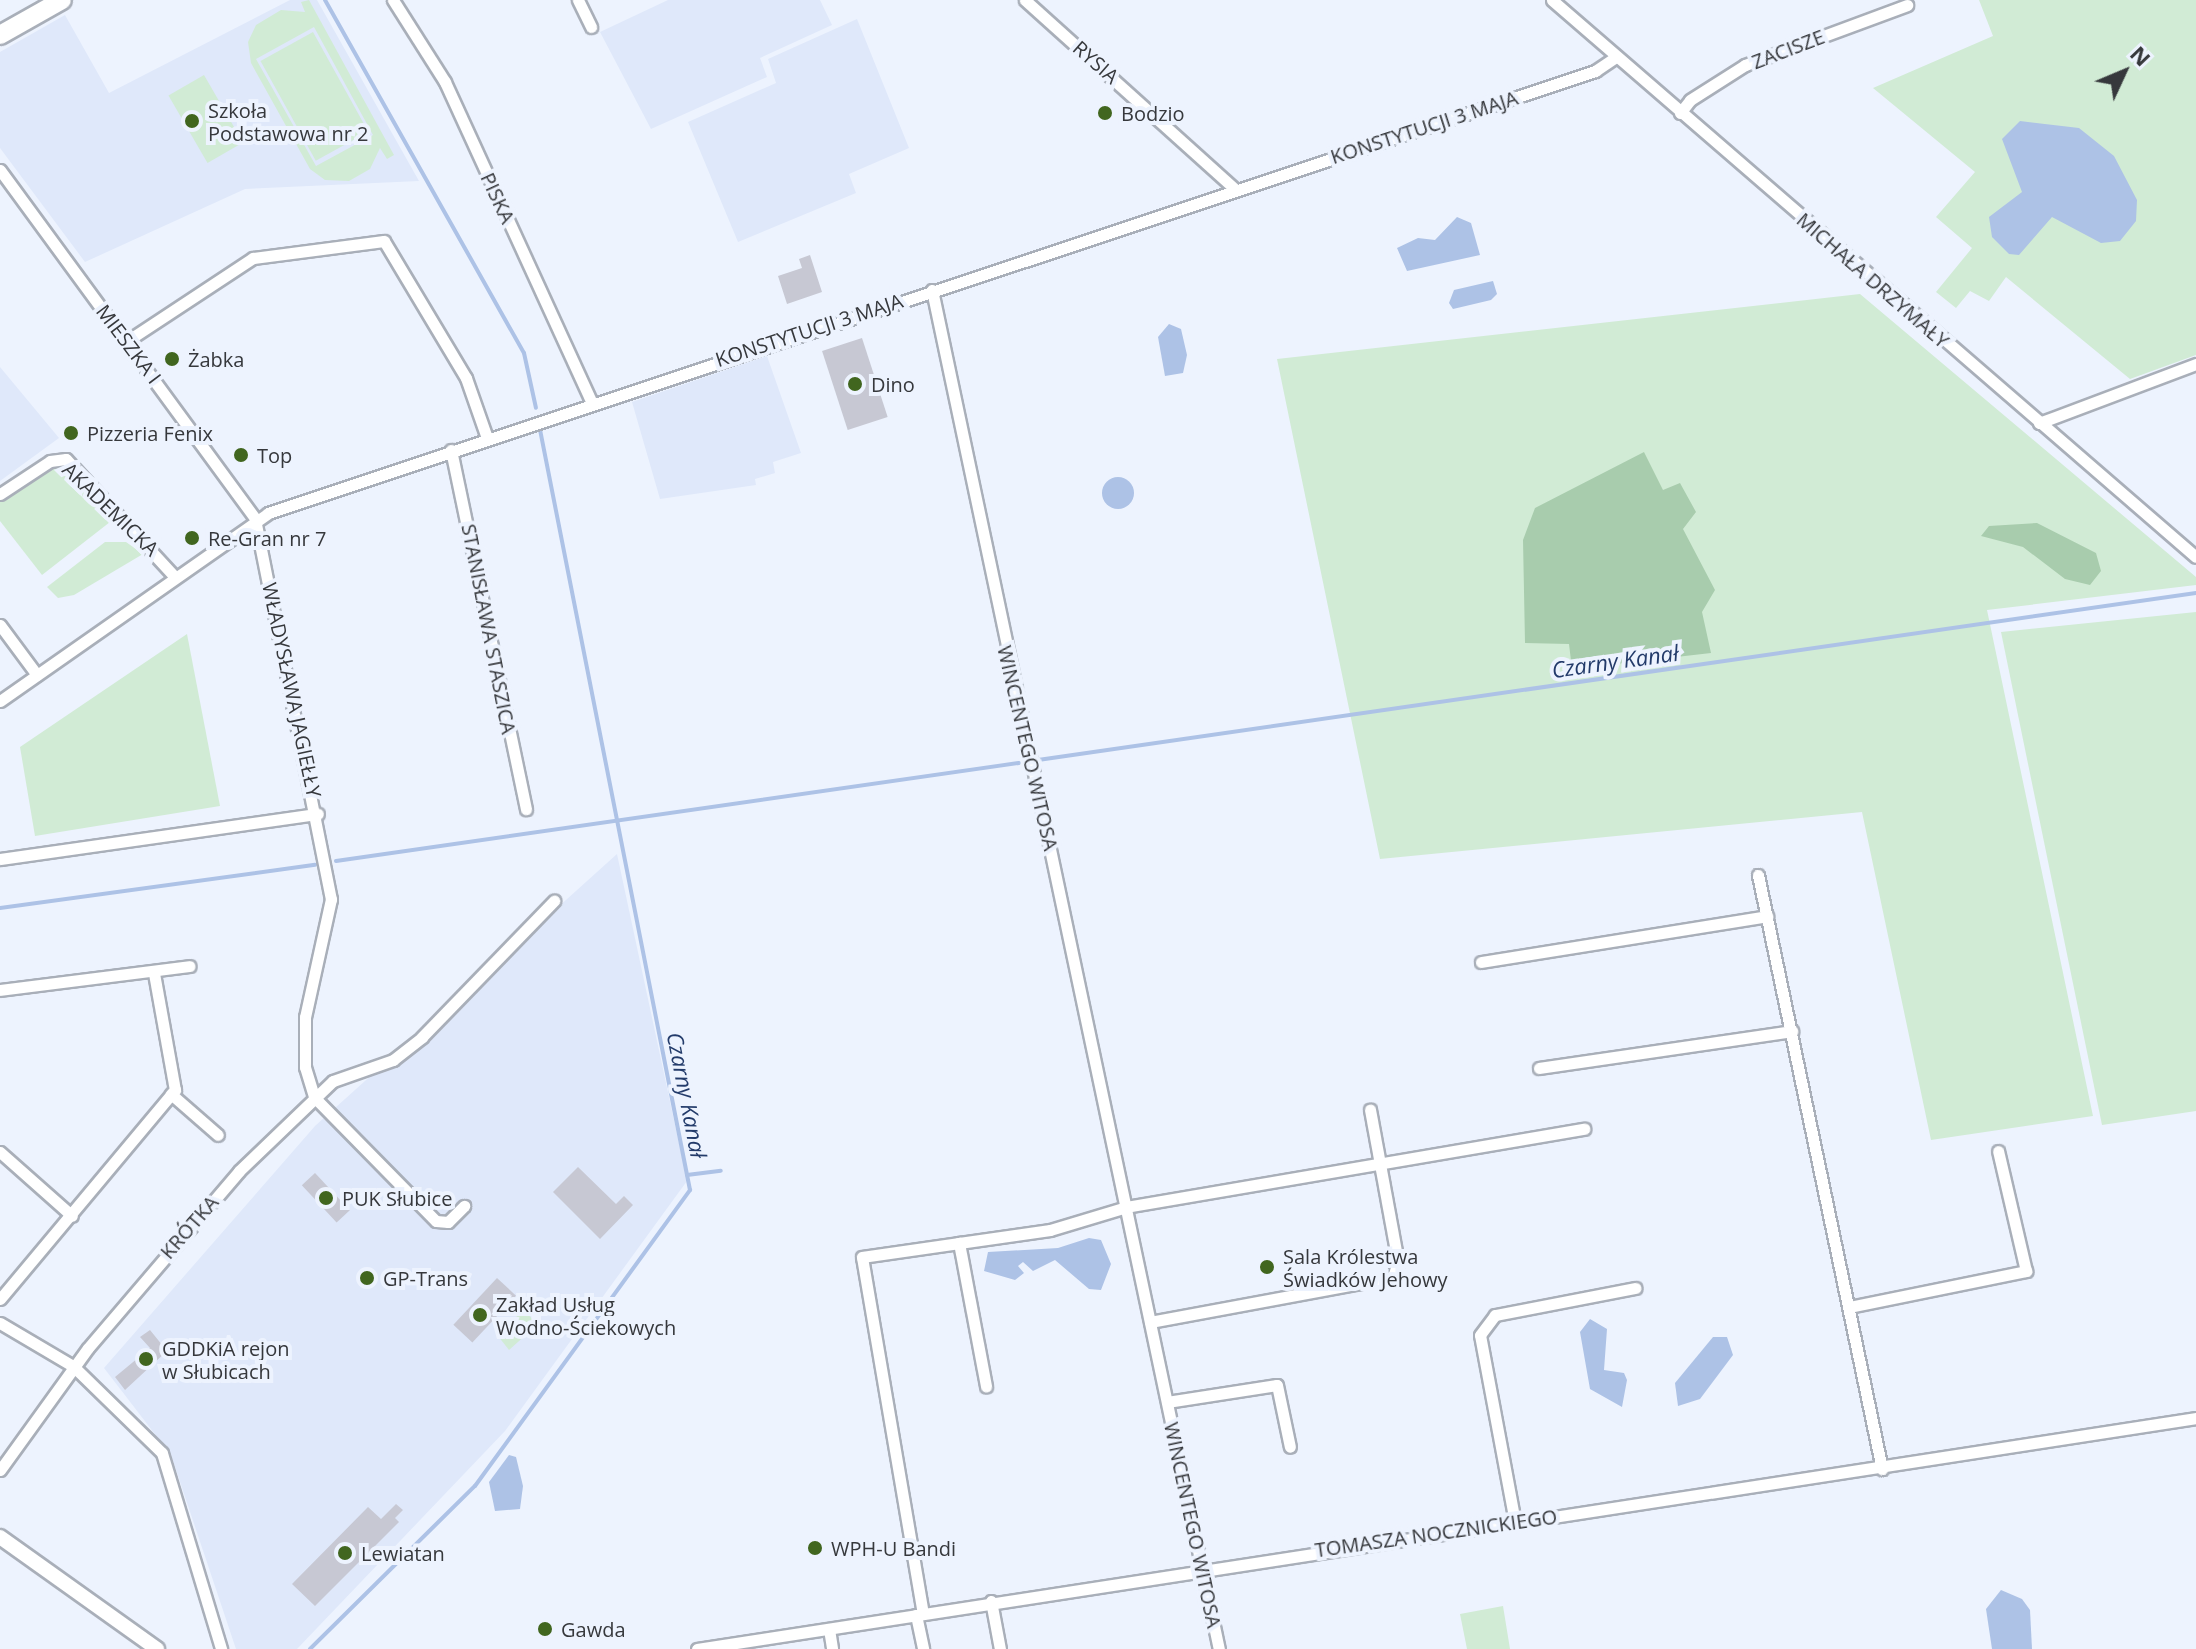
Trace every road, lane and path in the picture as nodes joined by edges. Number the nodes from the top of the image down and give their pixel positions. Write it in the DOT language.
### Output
graph roads {
  1 [pos="62,0"];
  2 [pos="393,0"];
  3 [pos="578,0"];
  4 [pos="1025,0"];
  5 [pos="1552,0"];
  6 [pos="1907,5"];
  7 [pos="591,27"];
  8 [pos="0,35"];
  9 [pos="1616,57"];
  10 [pos="1680,113"];
  11 [pos="0,170"];
  12 [pos="1236,190"];
  13 [pos="932,290"];
  14 [pos="127,341"];
  15 [pos="2196,364"];
  16 [pos="592,403"];
  17 [pos="2039,423"];
  18 [pos="487,438"];
  19 [pos="451,450"];
  20 [pos="0,494"];
  21 [pos="255,519"];
  22 [pos="2196,557"];
  23 [pos="175,577"];
  24 [pos="0,625"];
  25 [pos="37,675"];
  26 [pos="0,701"];
  27 [pos="526,809"];
  28 [pos="318,814"];
  29 [pos="0,859"];
  30 [pos="1758,875"];
  31 [pos="554,901"];
  32 [pos="1767,916"];
  33 [pos="1481,962"];
  34 [pos="189,966"];
  35 [pos="154,973"];
  36 [pos="0,990"];
  37 [pos="1792,1031"];
  38 [pos="1539,1068"];
  39 [pos="173,1092"];
  40 [pos="314,1097"];
  41 [pos="1370,1110"];
  42 [pos="1584,1129"];
  43 [pos="218,1135"];
  44 [pos="1998,1151"];
  45 [pos="0,1152"];
  46 [pos="1381,1166"];
  47 [pos="464,1206"];
  48 [pos="1126,1207"];
  49 [pos="72,1216"];
  50 [pos="959,1243"];
  51 [pos="1635,1288"];
  52 [pos="0,1299"];
  53 [pos="1849,1307"];
  54 [pos="1150,1322"];
  55 [pos="0,1323"];
  56 [pos="73,1366"];
  57 [pos="986,1386"];
  58 [pos="1167,1402"];
  59 [pos="2196,1418"];
  60 [pos="1290,1447"];
  61 [pos="1882,1469"];
  62 [pos="0,1470"];
  63 [pos="1515,1522"];
  64 [pos="0,1537"];
  65 [pos="1202,1568"];
  66 [pos="991,1601"];
  67 [pos="920,1614"];
  68 [pos="829,1629"];
  69 [pos="157,1649"];
  70 [pos="221,1649"];
  71 [pos="697,1649"];
  72 [pos="832,1649"];
  73 [pos="923,1649"];
  74 [pos="1000,1649"];
  75 [pos="1219,1649"];
  1 -- 8 [label="main road"];
  2 -- 16 [label="street, PISKA"];
  3 -- 7 [label="street"];
  4 -- 12 [label="street, RYSIA"];
  5 -- 9 [label="street, MICHAŁA DRZYMAŁY"];
  6 -- 10 [label="street, ZACISZE"];
  9 -- 10 [label="street, MICHAŁA DRZYMAŁY"];
  9 -- 12 [label="street, KONSTYTUCJI 3 MAJA"];
  10 -- 17 [label="street, MICHAŁA DRZYMAŁY"];
  11 -- 14 [label="street, MIESZKA I"];
  12 -- 13 [label="street, KONSTYTUCJI 3 MAJA"];
  13 -- 16 [label="street, KONSTYTUCJI 3 MAJA"];
  13 -- 48 [label="street, WINCENTEGO WITOSA"];
  14 -- 18 [label="street"];
  14 -- 21 [label="street, MIESZKA I"];
  15 -- 17 [label="street"];
  16 -- 18 [label="street, KONSTYTUCJI 3 MAJA"];
  17 -- 22 [label="street, MICHAŁA DRZYMAŁY"];
  18 -- 19 [label="street, KONSTYTUCJI 3 MAJA"];
  19 -- 21 [label="street, KONSTYTUCJI 3 MAJA"];
  19 -- 27 [label="street, STANISŁAWA STASZICA"];
  20 -- 23 [label="street, AKADEMICKA"];
  21 -- 23 [label="street, KONSTYTUCJI 3 MAJA"];
  21 -- 28 [label="street, WŁADYSŁAWA JAGIEŁŁY"];
  23 -- 25 [label="street, KONSTYTUCJI 3 MAJA"];
  24 -- 25 [label="street"];
  25 -- 26 [label="street, KONSTYTUCJI 3 MAJA"];
  28 -- 29 [label="street"];
  28 -- 40 [label="street, WŁADYSŁAWA JAGIEŁŁY"];
  30 -- 32 [label="street"];
  31 -- 40 [label="street, KRÓTKA"];
  32 -- 33 [label="street"];
  32 -- 37 [label="street"];
  34 -- 35 [label="street"];
  35 -- 36 [label="street"];
  35 -- 39 [label="street"];
  37 -- 38 [label="street"];
  37 -- 53 [label="street"];
  39 -- 43 [label="street"];
  39 -- 49 [label="street"];
  40 -- 47 [label="street"];
  40 -- 56 [label="street, KRÓTKA"];
  41 -- 46 [label="street"];
  42 -- 46 [label="street"];
  44 -- 53 [label="street"];
  45 -- 49 [label="street"];
  46 -- 48 [label="street"];
  46 -- 54 [label="street"];
  48 -- 50 [label="street"];
  48 -- 54 [label="street, WINCENTEGO WITOSA"];
  49 -- 52 [label="street"];
  50 -- 57 [label="street"];
  50 -- 67 [label="street"];
  51 -- 63 [label="street"];
  53 -- 61 [label="street"];
  54 -- 58 [label="street, WINCENTEGO WITOSA"];
  55 -- 56 [label="street"];
  56 -- 62 [label="street, KRÓTKA"];
  56 -- 70 [label="street"];
  58 -- 60 [label="street, WINCENTEGO WITOSA"];
  58 -- 65 [label="street, WINCENTEGO WITOSA"];
  59 -- 61 [label="street, TOMASZA NOCZNICKIEGO"];
  61 -- 63 [label="street, TOMASZA NOCZNICKIEGO"];
  63 -- 65 [label="street, TOMASZA NOCZNICKIEGO"];
  64 -- 69 [label="street"];
  65 -- 66 [label="street, TOMASZA NOCZNICKIEGO"];
  65 -- 75 [label="street, WINCENTEGO WITOSA"];
  66 -- 67 [label="street, TOMASZA NOCZNICKIEGO"];
  66 -- 74 [label="street"];
  67 -- 68 [label="street, TOMASZA NOCZNICKIEGO"];
  67 -- 73 [label="street"];
  68 -- 71 [label="street, TOMASZA NOCZNICKIEGO"];
  68 -- 72 [label="street"];
}
